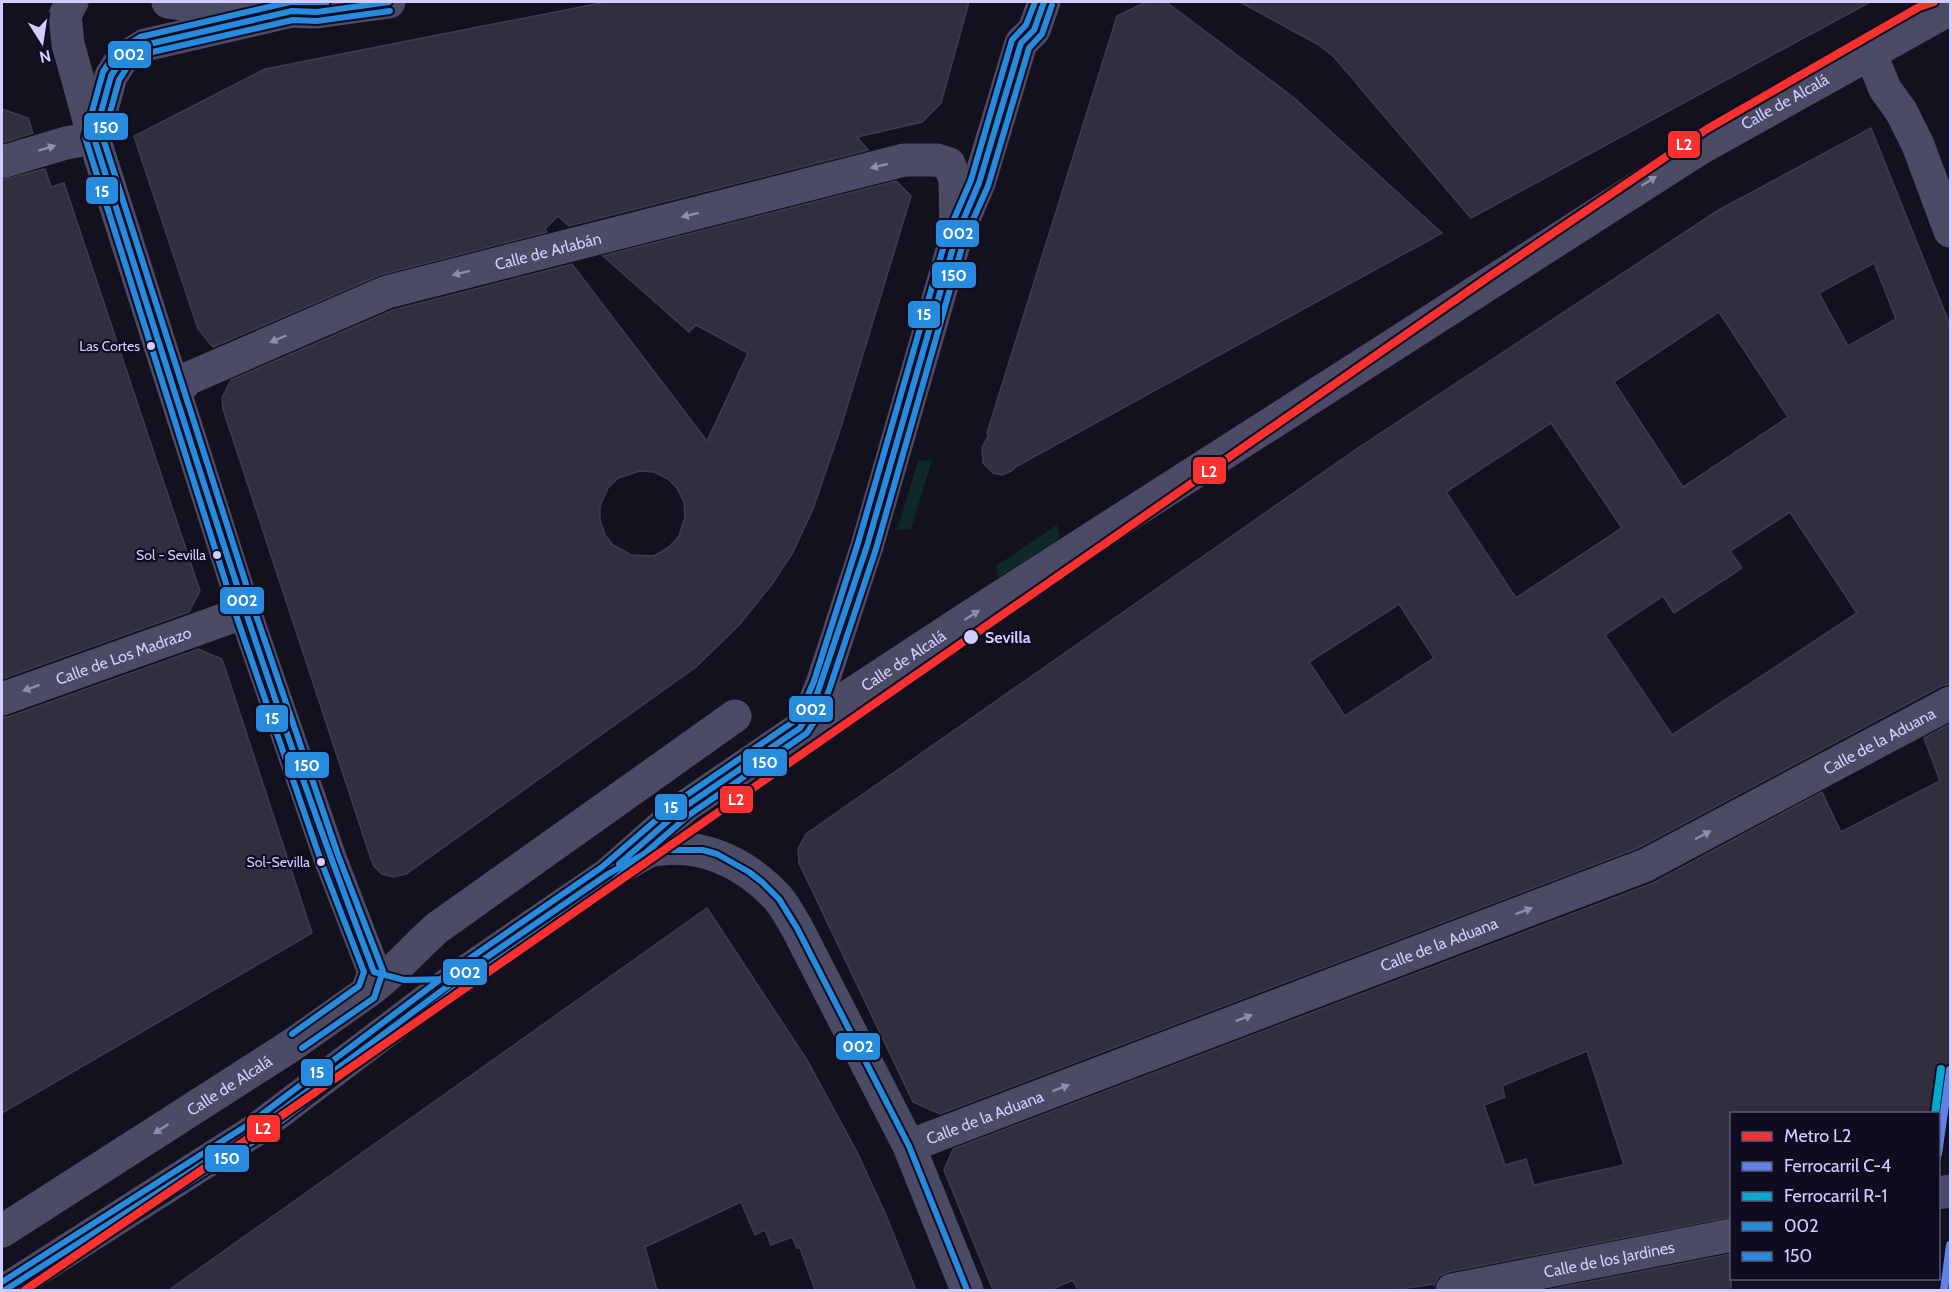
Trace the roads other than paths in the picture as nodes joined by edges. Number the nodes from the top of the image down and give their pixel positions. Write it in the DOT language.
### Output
graph roads {
  1 [pos="72,2"];
  2 [pos="168,2"];
  3 [pos="389,2"];
  4 [pos="292,6"];
  5 [pos="1950,9"];
  6 [pos="1040,11"];
  7 [pos="1870,52"];
  8 [pos="94,138"];
  9 [pos="2,162"];
  10 [pos="1007,165"];
  11 [pos="1950,231"];
  12 [pos="956,237"];
  13 [pos="176,393"];
  14 [pos="245,612"];
  15 [pos="2,699"];
  16 [pos="1950,703"];
  17 [pos="735,716"];
  18 [pos="800,728"];
  19 [pos="608,874"];
  20 [pos="373,973"];
  21 [pos="455,979"];
  22 [pos="368,1046"];
  23 [pos="909,1146"];
  24 [pos="2,1231"];
  25 [pos="1730,1235"];
  26 [pos="4,1290"];
  27 [pos="967,1290"];
  28 [pos="1452,1290"];
  1 -- 8 [label="street"];
  2 -- 4 [label="street"];
  3 -- 4 [label="street"];
  4 -- 8 [label="street"];
  5 -- 7 [label="street, Calle de Alcalá"];
  6 -- 10 [label="street"];
  6 -- 12 [label="street"];
  7 -- 11 [label="street"];
  18 -- 7 [label="street, Calle de Alcalá, one-way"];
  9 -- 8 [label="street, one-way"];
  8 -- 13 [label="street"];
  12 -- 13 [label="street, Calle de Arlabán, one-way"];
  12 -- 18 [label="street"];
  13 -- 14 [label="street"];
  14 -- 15 [label="street, Calle de Los Madrazo, one-way"];
  14 -- 20 [label="street"];
  23 -- 16 [label="street, Calle de la Aduana, one-way"];
  17 -- 20 [label="street"];
  18 -- 19 [label="street, Calle de Alcalá"];
  19 -- 21 [label="street, Calle de Alcalá"];
  19 -- 23 [label="street"];
  20 -- 21 [label="street, Calle de Alcalá"];
  20 -- 22 [label="street"];
  20 -- 24 [label="street, Calle de Alcalá, one-way"];
  21 -- 22 [label="street, Calle de Alcalá"];
  22 -- 26 [label="street, Calle de Alcalá"];
  23 -- 27 [label="street"];
  25 -- 28 [label="street, Calle de los Jardines"];
}
